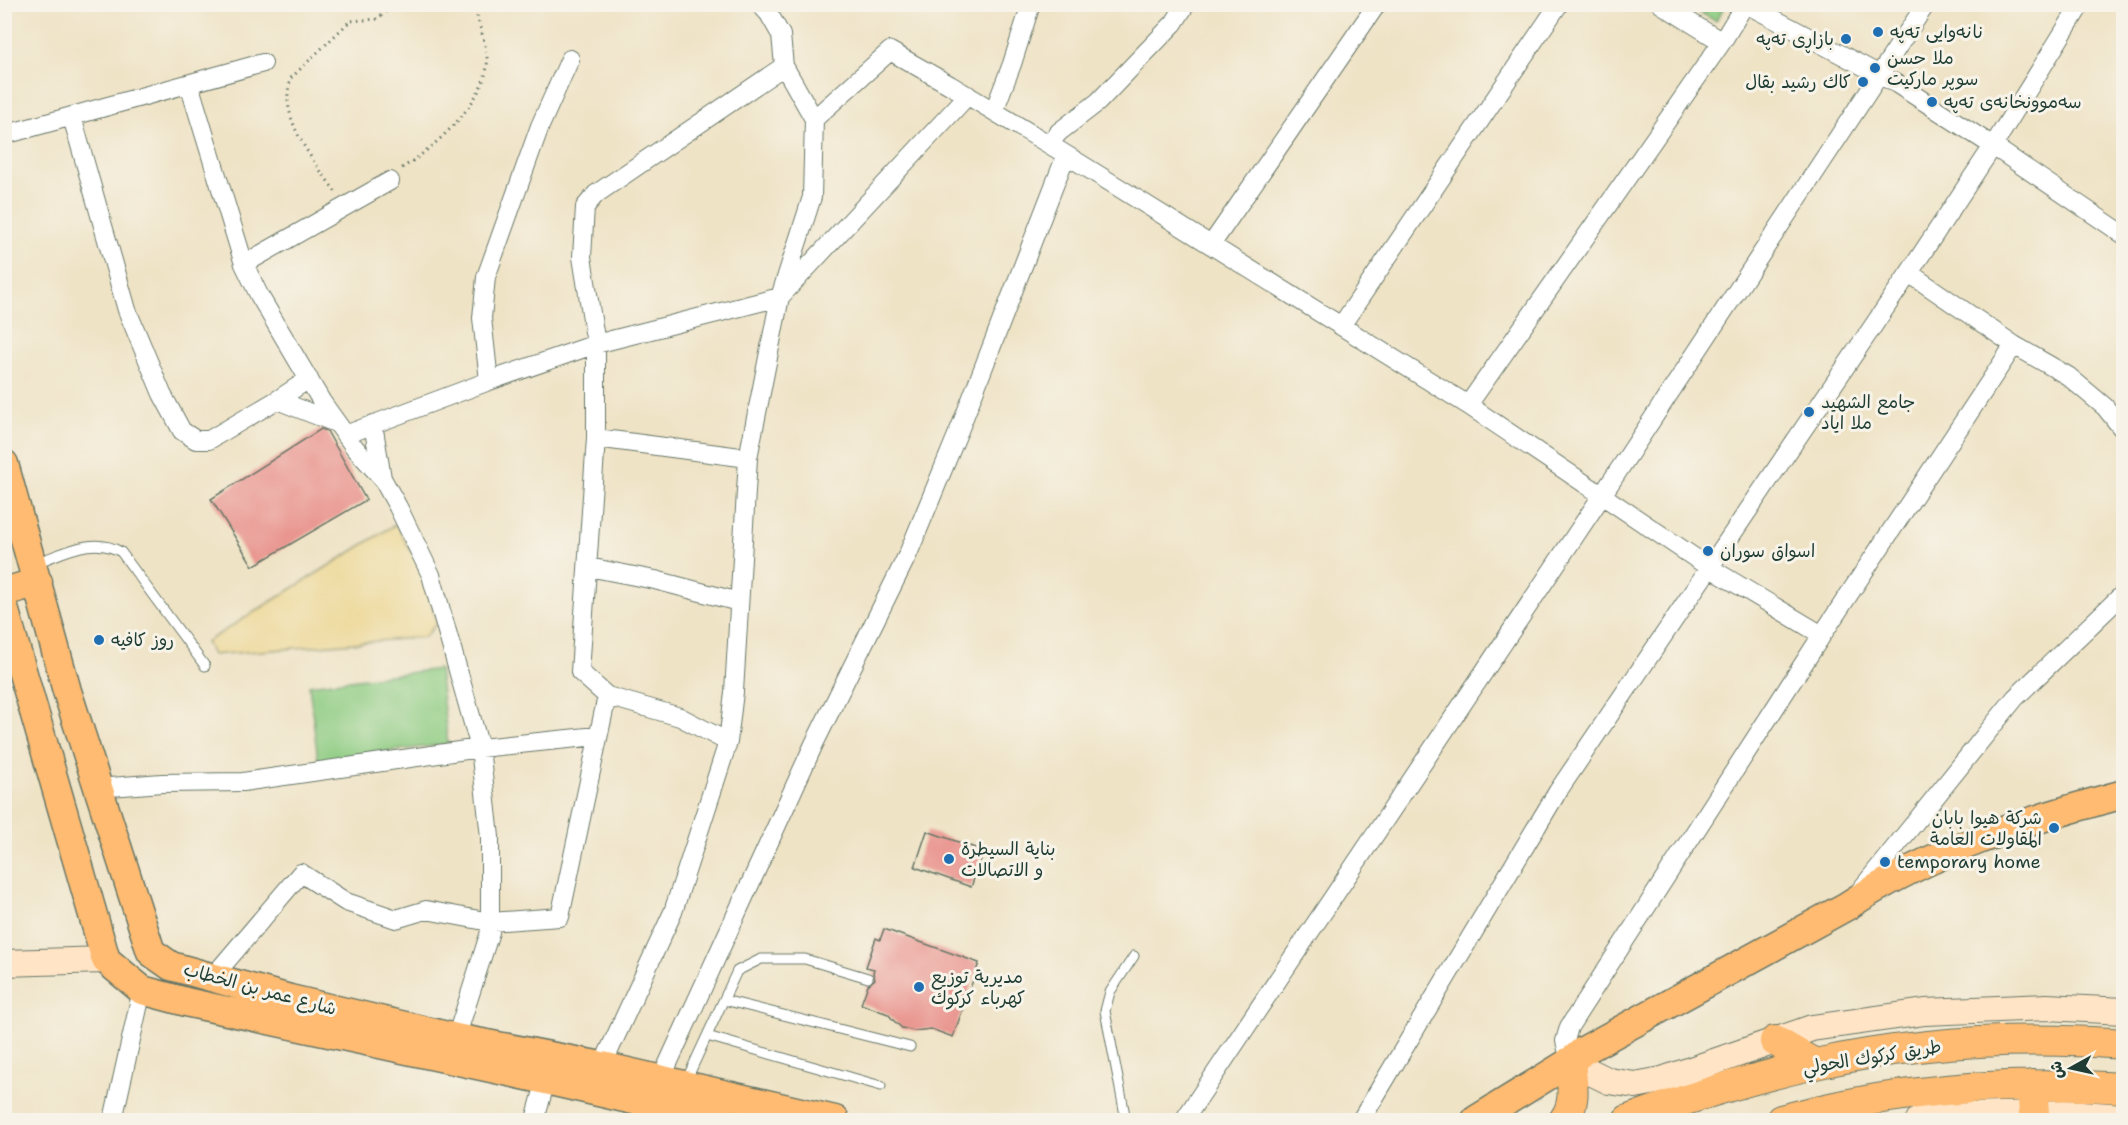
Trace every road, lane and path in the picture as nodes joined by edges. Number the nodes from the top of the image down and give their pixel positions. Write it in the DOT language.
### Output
graph roads {
  1 [pos="394,4"];
  2 [pos="477,4"];
  3 [pos="760,4"];
  4 [pos="1031,4"];
  5 [pos="1186,4"];
  6 [pos="1377,4"];
  7 [pos="1560,4"];
  8 [pos="1661,4"];
  9 [pos="1745,4"];
  10 [pos="1926,4"];
  11 [pos="2080,4"];
  12 [pos="1722,42"];
  13 [pos="570,59"];
  14 [pos="263,63"];
  15 [pos="783,66"];
  16 [pos="1879,74"];
  17 [pos="189,84"];
  18 [pos="968,95"];
  19 [pos="994,111"];
  20 [pos="72,117"];
  21 [pos="814,119"];
  22 [pos="4,135"];
  23 [pos="1048,144"];
  24 [pos="1993,146"];
  25 [pos="1066,155"];
  26 [pos="396,175"];
  27 [pos="342,197"];
  28 [pos="2124,235"];
  29 [pos="1211,245"];
  30 [pos="244,264"];
  31 [pos="1909,273"];
  32 [pos="780,297"];
  33 [pos="1341,326"];
  34 [pos="596,344"];
  35 [pos="2014,345"];
  36 [pos="309,379"];
  37 [pos="489,381"];
  38 [pos="277,400"];
  39 [pos="1468,405"];
  40 [pos="373,424"];
  41 [pos="340,429"];
  42 [pos="2124,431"];
  43 [pos="596,438"];
  44 [pos="748,458"];
  45 [pos="4,464"];
  46 [pos="382,478"];
  47 [pos="1603,494"];
  48 [pos="588,567"];
  49 [pos="1710,568"];
  50 [pos="36,573"];
  51 [pos="4,592"];
  52 [pos="2124,592"];
  53 [pos="739,602"];
  54 [pos="4,608"];
  55 [pos="1822,635"];
  56 [pos="205,666"];
  57 [pos="607,696"];
  58 [pos="597,736"];
  59 [pos="728,742"];
  60 [pos="480,748"];
  61 [pos="97,788"];
  62 [pos="2124,794"];
  63 [pos="2124,808"];
  64 [pos="1847,906"];
  65 [pos="490,922"];
  66 [pos="1134,957"];
  67 [pos="106,960"];
  68 [pos="4,963"];
  69 [pos="212,978"];
  70 [pos="868,978"];
  71 [pos="142,990"];
  72 [pos="724,1000"];
  73 [pos="2124,1011"];
  74 [pos="707,1036"];
  75 [pos="456,1038"];
  76 [pos="1775,1041"];
  77 [pos="2124,1044"];
  78 [pos="910,1047"];
  79 [pos="1570,1062"];
  80 [pos="1815,1064"];
  81 [pos="602,1066"];
  82 [pos="546,1080"];
  83 [pos="672,1083"];
  84 [pos="2032,1085"];
  85 [pos="881,1086"];
  86 [pos="2124,1088"];
  87 [pos="2034,1114"];
  88 [pos="2124,1117"];
  89 [pos="113,1120"];
  90 [pos="535,1120"];
  91 [pos="721,1120"];
  92 [pos="835,1120"];
  93 [pos="1126,1120"];
  94 [pos="1184,1120"];
  95 [pos="1361,1120"];
  96 [pos="1476,1120"];
  97 [pos="1564,1120"];
  98 [pos="1628,1120"];
  99 [pos="1781,1120"];
  100 [pos="1919,1120"];
  1 -- 27 [label="path"];
  2 -- 26 [label="path"];
  3 -- 15 [label="street"];
  4 -- 19 [label="street"];
  5 -- 23 [label="street"];
  6 -- 29 [label="street"];
  7 -- 33 [label="street"];
  8 -- 12 [label="street"];
  9 -- 12 [label="street"];
  9 -- 16 [label="street"];
  10 -- 16 [label="street"];
  11 -- 24 [label="street"];
  12 -- 39 [label="street"];
  13 -- 37 [label="street"];
  14 -- 17 [label="street"];
  15 -- 21 [label="street"];
  15 -- 34 [label="street"];
  16 -- 24 [label="street"];
  16 -- 47 [label="street"];
  17 -- 20 [label="street"];
  17 -- 30 [label="street"];
  18 -- 19 [label="street"];
  18 -- 21 [label="street"];
  18 -- 32 [label="street"];
  19 -- 23 [label="street"];
  20 -- 22 [label="street"];
  20 -- 38 [label="street"];
  21 -- 32 [label="street"];
  23 -- 25 [label="street"];
  24 -- 28 [label="street"];
  24 -- 31 [label="street"];
  25 -- 29 [label="street"];
  25 -- 83 [label="street"];
  26 -- 30 [label="street"];
  29 -- 33 [label="street"];
  30 -- 36 [label="street"];
  31 -- 35 [label="street"];
  31 -- 49 [label="street"];
  32 -- 34 [label="street"];
  32 -- 44 [label="street"];
  33 -- 39 [label="street"];
  34 -- 37 [label="street"];
  34 -- 43 [label="street"];
  35 -- 42 [label="street"];
  35 -- 55 [label="street"];
  36 -- 38 [label="street"];
  36 -- 41 [label="street"];
  37 -- 40 [label="street"];
  38 -- 41 [label="street"];
  39 -- 47 [label="street"];
  40 -- 41 [label="street"];
  40 -- 46 [label="street"];
  41 -- 46 [label="street"];
  43 -- 44 [label="street"];
  43 -- 48 [label="street"];
  44 -- 53 [label="street"];
  45 -- 50 [label="main road, شارع عمر بن الخطاب"];
  46 -- 60 [label="street"];
  47 -- 49 [label="street"];
  47 -- 94 [label="street"];
  48 -- 53 [label="street"];
  48 -- 57 [label="street"];
  49 -- 55 [label="street"];
  49 -- 95 [label="street"];
  50 -- 51 [label="main road"];
  50 -- 56 [label="lane"];
  50 -- 61 [label="main road, شارع عمر بن الخطاب"];
  52 -- 64 [label="street"];
  53 -- 59 [label="street"];
  54 -- 67 [label="main road"];
  55 -- 79 [label="street"];
  57 -- 58 [label="street"];
  57 -- 59 [label="street"];
  58 -- 60 [label="street"];
  58 -- 65 [label="street"];
  59 -- 81 [label="street"];
  60 -- 61 [label="street"];
  60 -- 65 [label="street"];
  61 -- 69 [label="main road, شارع عمر بن الخطاب"];
  62 -- 64 [label="main road"];
  63 -- 79 [label="main road"];
  64 -- 79 [label="main road"];
  65 -- 69 [label="street"];
  65 -- 75 [label="street"];
  66 -- 93 [label="lane"];
  67 -- 68 [label="main road"];
  67 -- 71 [label="main road, شارع عمر بن الخطاب"];
  69 -- 75 [label="main road, شارع عمر بن الخطاب"];
  70 -- 72 [label="lane"];
  71 -- 82 [label="main road, شارع عمر بن الخطاب"];
  71 -- 89 [label="street"];
  72 -- 74 [label="lane"];
  72 -- 78 [label="lane"];
  73 -- 76 [label="main road"];
  74 -- 83 [label="lane"];
  74 -- 85 [label="lane"];
  75 -- 81 [label="main road, شارع عمر بن الخطاب"];
  76 -- 79 [label="main road"];
  76 -- 80 [label="highway"];
  77 -- 80 [label="highway, طريق كركوك الحولي"];
  79 -- 96 [label="main road"];
  79 -- 97 [label="highway"];
  80 -- 98 [label="highway, طريق كركوك الحولي"];
  81 -- 83 [label="main road, شارع عمر بن الخطاب"];
  82 -- 90 [label="street"];
  82 -- 91 [label="main road, شارع عمر بن الخطاب"];
  83 -- 92 [label="main road, شارع عمر بن الخطاب"];
  84 -- 86 [label="highway"];
  84 -- 87 [label="highway"];
  84 -- 99 [label="highway"];
  87 -- 88 [label="main road"];
  87 -- 100 [label="main road"];
}
